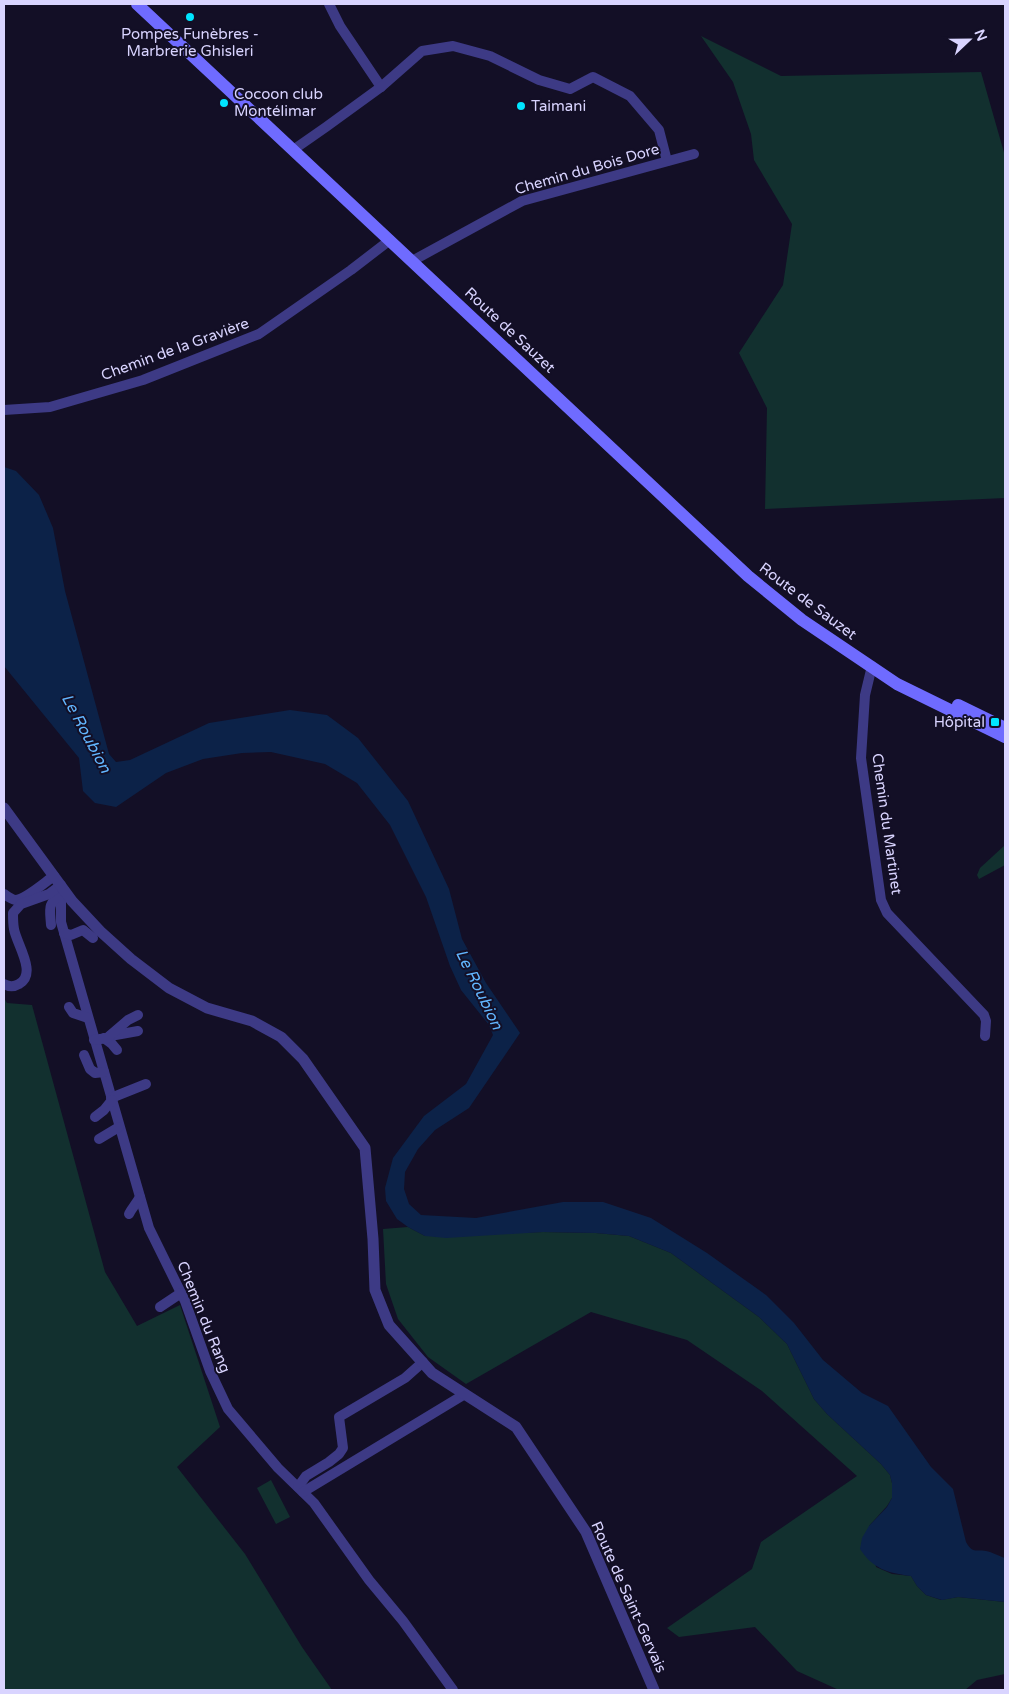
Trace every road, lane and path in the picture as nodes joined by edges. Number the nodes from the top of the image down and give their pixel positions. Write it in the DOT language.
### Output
graph roads {
  1 [pos="137,4"];
  2 [pos="328,4"];
  3 [pos="381,87"];
  4 [pos="293,150"];
  5 [pos="694,154"];
  6 [pos="667,161"];
  7 [pos="390,240"];
  8 [pos="412,261"];
  9 [pos="4,410"];
  10 [pos="872,666"];
  11 [pos="1005,728"];
  12 [pos="1005,738"];
  13 [pos="4,808"];
  14 [pos="60,886"];
  15 [pos="4,894"];
  16 [pos="51,925"];
  17 [pos="64,933"];
  18 [pos="93,938"];
  19 [pos="4,984"];
  20 [pos="69,1007"];
  21 [pos="138,1015"];
  22 [pos="88,1018"];
  23 [pos="138,1031"];
  24 [pos="985,1036"];
  25 [pos="102,1038"];
  26 [pos="117,1050"];
  27 [pos="84,1055"];
  28 [pos="104,1072"];
  29 [pos="146,1084"];
  30 [pos="111,1099"];
  31 [pos="95,1117"];
  32 [pos="119,1127"];
  33 [pos="99,1139"];
  34 [pos="140,1197"];
  35 [pos="129,1214"];
  36 [pos="181,1293"];
  37 [pos="160,1307"];
  38 [pos="423,1362"];
  39 [pos="465,1394"];
  40 [pos="300,1490"];
  41 [pos="454,1690"];
  42 [pos="654,1690"];
  1 -- 4 [label="main road, Route de Sauzet"];
  2 -- 3 [label="street"];
  3 -- 4 [label="street"];
  3 -- 6 [label="street"];
  4 -- 7 [label="main road, Route de Sauzet"];
  5 -- 6 [label="street, Chemin du Bois Dore"];
  6 -- 8 [label="street, Chemin du Bois Dore"];
  7 -- 8 [label="main road, Route de Sauzet"];
  7 -- 9 [label="street, Chemin de la Gravière"];
  8 -- 10 [label="main road, Route de Sauzet"];
  10 -- 11 [label="main road, Route de Sauzet"];
  10 -- 12 [label="main road, Route de Sauzet"];
  10 -- 24 [label="street, Chemin du Martinet"];
  13 -- 14 [label="street, Route de Saint-Gervais"];
  14 -- 15 [label="street"];
  14 -- 16 [label="street"];
  14 -- 17 [label="street, Chemin du Rang"];
  14 -- 19 [label="street"];
  14 -- 38 [label="street, Route de Saint-Gervais"];
  17 -- 18 [label="street"];
  17 -- 22 [label="street, Chemin du Rang"];
  20 -- 22 [label="street"];
  21 -- 25 [label="street"];
  22 -- 25 [label="street, Chemin du Rang"];
  23 -- 25 [label="street"];
  25 -- 26 [label="street"];
  25 -- 28 [label="street, Chemin du Rang"];
  27 -- 28 [label="street"];
  28 -- 30 [label="street, Chemin du Rang"];
  29 -- 30 [label="street"];
  30 -- 31 [label="street"];
  30 -- 32 [label="street, Chemin du Rang"];
  32 -- 33 [label="street"];
  32 -- 34 [label="street, Chemin du Rang"];
  34 -- 35 [label="street"];
  34 -- 36 [label="street, Chemin du Rang"];
  36 -- 37 [label="street"];
  36 -- 40 [label="street, Chemin du Rang"];
  38 -- 39 [label="street, Route de Saint-Gervais"];
  38 -- 40 [label="street"];
  39 -- 40 [label="street"];
  39 -- 42 [label="street, Route de Saint-Gervais"];
  40 -- 41 [label="street, Chemin du Rang"];
}
